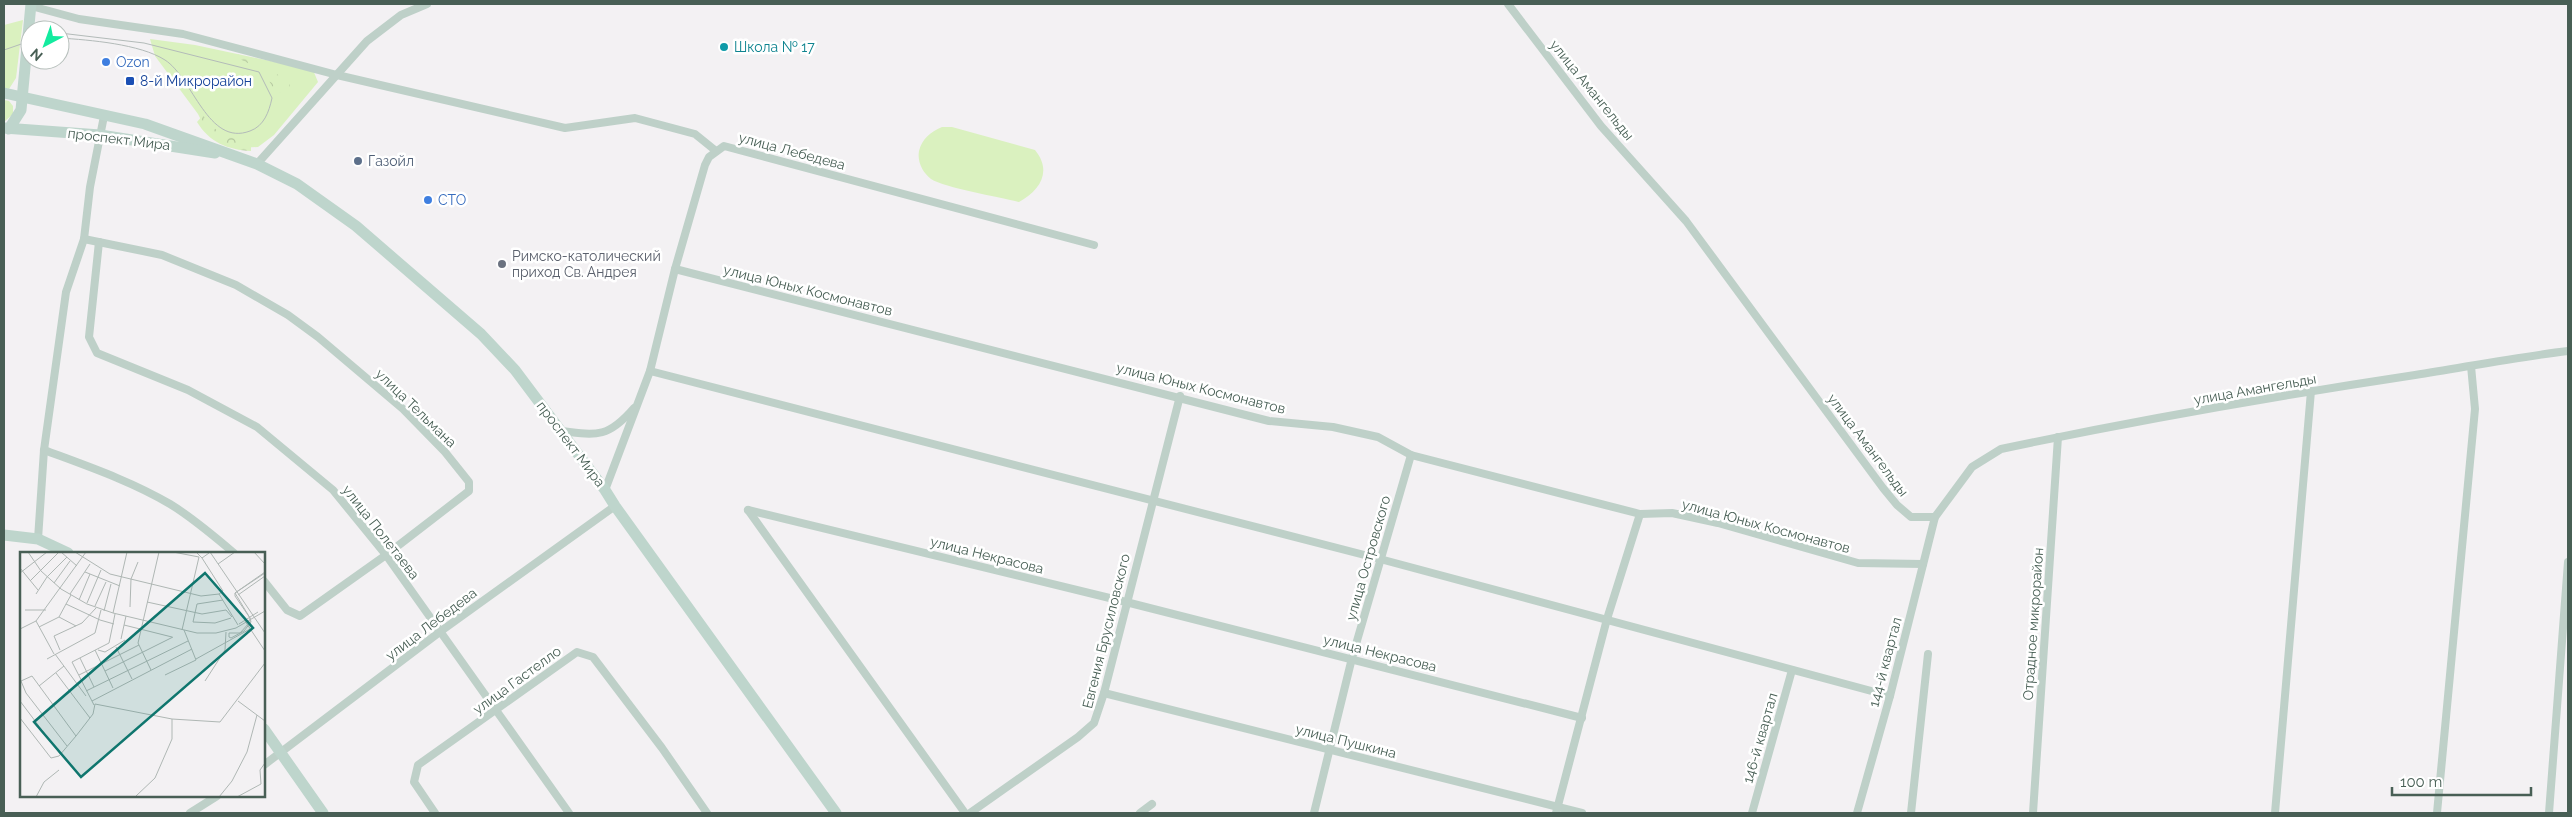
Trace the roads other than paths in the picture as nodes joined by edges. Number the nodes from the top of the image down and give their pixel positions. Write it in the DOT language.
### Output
graph roads {
  1 [pos="427,4"];
  2 [pos="1508,4"];
  3 [pos="31,5"];
  4 [pos="336,75"];
  5 [pos="4,93"];
  6 [pos="22,97"];
  7 [pos="104,116"];
  8 [pos="6,128"];
  9 [pos="100,135"];
  10 [pos="716,151"];
  11 [pos="229,155"];
  12 [pos="257,164"];
  13 [pos="84,238"];
  14 [pos="99,242"];
  15 [pos="1094,245"];
  16 [pos="675,269"];
  17 [pos="2568,351"];
  18 [pos="2471,366"];
  19 [pos="650,371"];
  20 [pos="2311,391"];
  21 [pos="1180,396"];
  22 [pos="635,407"];
  23 [pos="562,431"];
  24 [pos="2058,437"];
  25 [pos="44,450"];
  26 [pos="1411,455"];
  27 [pos="605,490"];
  28 [pos="1152,501"];
  29 [pos="615,506"];
  30 [pos="1640,514"];
  31 [pos="1935,517"];
  32 [pos="4,535"];
  33 [pos="38,539"];
  34 [pos="66,552"];
  35 [pos="233,552"];
  36 [pos="386,555"];
  37 [pos="1380,559"];
  38 [pos="2568,562"];
  39 [pos="1923,564"];
  40 [pos="265,582"];
  41 [pos="1126,602"];
  42 [pos="1607,619"];
  43 [pos="441,631"];
  44 [pos="1928,654"];
  45 [pos="1352,658"];
  46 [pos="1792,670"];
  47 [pos="1104,693"];
  48 [pos="1890,696"];
  49 [pos="496,711"];
  50 [pos="1582,718"];
  51 [pos="265,730"];
  52 [pos="1330,750"];
  53 [pos="282,753"];
  54 [pos="265,764"];
  55 [pos="215,797"];
  56 [pos="1152,804"];
  57 [pos="1557,810"];
  58 [pos="190,813"];
  59 [pos="323,813"];
  60 [pos="435,813"];
  61 [pos="569,813"];
  62 [pos="707,813"];
  63 [pos="836,813"];
  64 [pos="965,813"];
  65 [pos="970,813"];
  66 [pos="1140,813"];
  67 [pos="1314,813"];
  68 [pos="1582,813"];
  69 [pos="1752,813"];
  70 [pos="1857,813"];
  71 [pos="1911,813"];
  72 [pos="2033,813"];
  73 [pos="2275,813"];
  74 [pos="2438,813"];
  75 [pos="2549,813"];
  1 -- 4 [label="street"];
  2 -- 31 [label="street, улица Амангельды"];
  3 -- 4 [label="street"];
  3 -- 6 [label="main road"];
  4 -- 10 [label="street"];
  4 -- 12 [label="street"];
  5 -- 6 [label="main road, проспект Мира"];
  6 -- 7 [label="main road, проспект Мира"];
  6 -- 8 [label="main road, проспект Мира"];
  7 -- 9 [label="street"];
  7 -- 11 [label="main road, проспект Мира"];
  8 -- 9 [label="main road, проспект Мира"];
  9 -- 11 [label="main road, проспект Мира"];
  9 -- 13 [label="street"];
  10 -- 15 [label="street, улица Лебедева"];
  10 -- 16 [label="street"];
  11 -- 12 [label="main road, проспект Мира"];
  12 -- 23 [label="main road, проспект Мира"];
  13 -- 14 [label="street, улица Тельмана"];
  13 -- 25 [label="street"];
  14 -- 36 [label="street, улица Полетаева"];
  14 -- 36 [label="street, улица Тельмана"];
  16 -- 19 [label="street"];
  16 -- 21 [label="street, улица Юных Космонавтов"];
  17 -- 18 [label="street, улица Амангельды"];
  18 -- 20 [label="street, улица Амангельды"];
  18 -- 74 [label="street"];
  19 -- 22 [label="street"];
  19 -- 28 [label="street"];
  20 -- 24 [label="street, улица Амангельды"];
  20 -- 73 [label="street"];
  21 -- 26 [label="street, улица Юных Космонавтов"];
  21 -- 28 [label="street, Евгения Брусиловского"];
  22 -- 23 [label="street"];
  22 -- 27 [label="street"];
  23 -- 27 [label="main road, проспект Мира"];
  24 -- 31 [label="street, улица Амангельды"];
  24 -- 72 [label="street, Отрадное микрорайон"];
  25 -- 33 [label="street"];
  25 -- 35 [label="street"];
  26 -- 30 [label="street, улица Юных Космонавтов"];
  26 -- 37 [label="street, улица Островского"];
  27 -- 29 [label="main road, проспект Мира"];
  28 -- 37 [label="street"];
  28 -- 41 [label="street, Евгения Брусиловского"];
  29 -- 43 [label="street, улица Лебедева"];
  29 -- 63 [label="main road, проспект Мира"];
  30 -- 39 [label="street, улица Юных Космонавтов"];
  30 -- 42 [label="street"];
  31 -- 39 [label="street, 144-й квартал"];
  32 -- 33 [label="main road"];
  33 -- 34 [label="main road"];
  36 -- 40 [label="street, улица Тельмана"];
  36 -- 43 [label="street, улица Полетаева"];
  37 -- 42 [label="street"];
  37 -- 45 [label="street, улица Островского"];
  38 -- 75 [label="street"];
  39 -- 48 [label="street, 144-й квартал"];
  41 -- 45 [label="street, улица Некрасова"];
  41 -- 47 [label="street, Евгения Брусиловского"];
  41 -- 64 [label="street, улица Некрасова"];
  42 -- 46 [label="street"];
  42 -- 50 [label="street"];
  43 -- 49 [label="street, улица Полетаева"];
  43 -- 53 [label="street, улица Лебедева"];
  44 -- 71 [label="street"];
  45 -- 50 [label="street, улица Некрасова"];
  45 -- 52 [label="street, улица Островского"];
  46 -- 48 [label="street"];
  46 -- 69 [label="street, 146-й квартал"];
  47 -- 52 [label="street, улица Пушкина"];
  47 -- 65 [label="street, Евгения Брусиловского"];
  48 -- 70 [label="street, 144-й квартал"];
  49 -- 60 [label="street, улица Гастелло"];
  49 -- 61 [label="street, улица Полетаева"];
  49 -- 62 [label="street, улица Гастелло"];
  50 -- 57 [label="street"];
  51 -- 53 [label="main road"];
  52 -- 57 [label="street, улица Пушкина"];
  52 -- 67 [label="street, улица Островского"];
  53 -- 54 [label="street, улица Лебедева"];
  53 -- 59 [label="main road"];
  55 -- 58 [label="street"];
  56 -- 66 [label="street"];
  57 -- 68 [label="street, улица Пушкина"];
}
